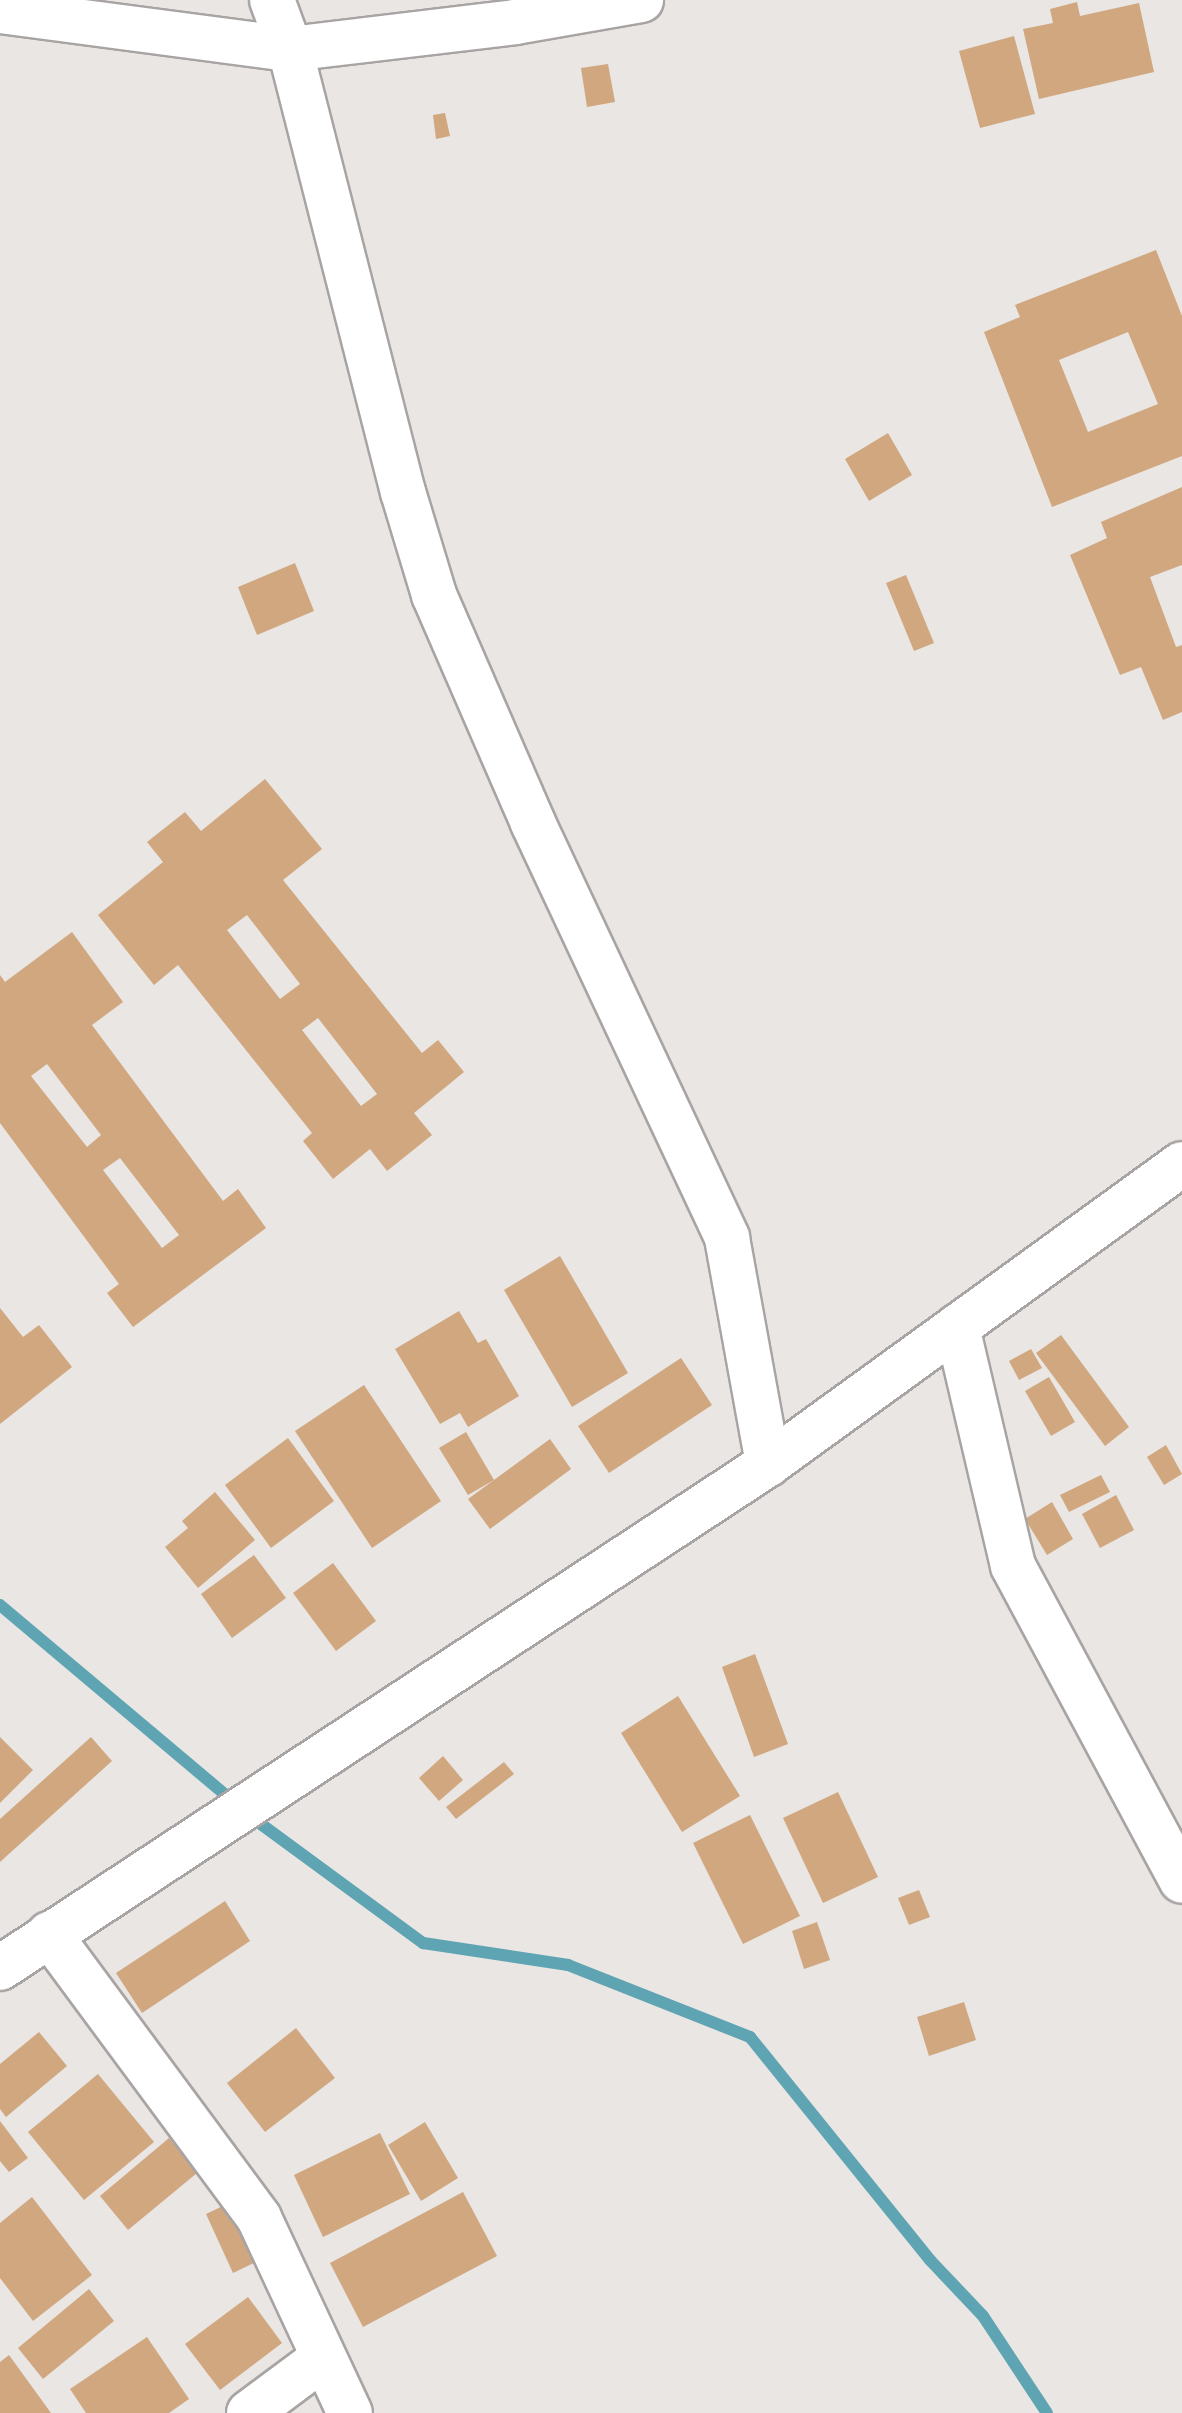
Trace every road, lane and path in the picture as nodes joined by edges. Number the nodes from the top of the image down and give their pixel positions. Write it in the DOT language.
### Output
graph roads {
  1 [pos="272,0"];
  2 [pos="641,0"];
  3 [pos="0,11"];
  4 [pos="290,49"];
  5 [pos="1182,1164"];
  6 [pos="957,1327"];
  7 [pos="768,1464"];
  8 [pos="1182,1881"];
  9 [pos="49,1934"];
  10 [pos="0,1968"];
  11 [pos="320,2360"];
  12 [pos="249,2413"];
  13 [pos="350,2413"];
  1 -- 4 [label="street"];
  2 -- 4 [label="street"];
  3 -- 4 [label="street"];
  4 -- 7 [label="street"];
  5 -- 6 [label="street"];
  6 -- 7 [label="street"];
  6 -- 8 [label="street"];
  7 -- 9 [label="street"];
  9 -- 10 [label="street"];
  9 -- 11 [label="street"];
  11 -- 12 [label="street"];
  11 -- 13 [label="street"];
}
